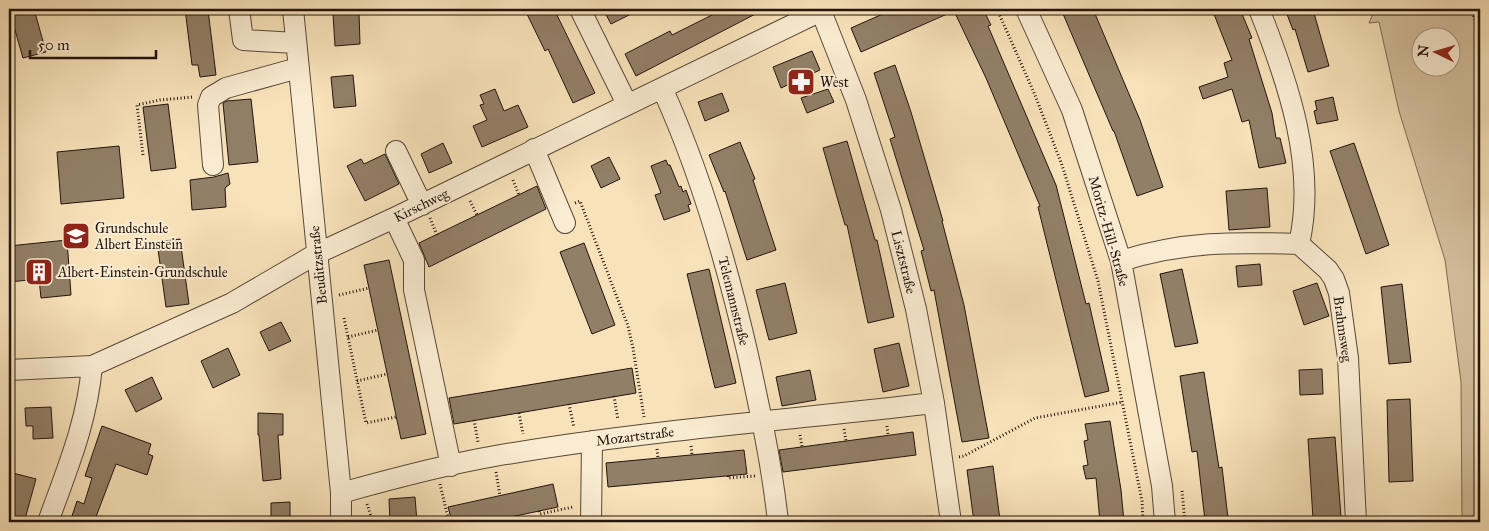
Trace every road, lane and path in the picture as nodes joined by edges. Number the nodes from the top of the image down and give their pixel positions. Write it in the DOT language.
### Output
graph roads {
  1 [pos="239,9"];
  2 [pos="293,9"];
  3 [pos="580,9"];
  4 [pos="997,9"];
  5 [pos="1026,9"];
  6 [pos="1260,9"];
  7 [pos="1471,9"];
  8 [pos="823,10"];
  9 [pos="1480,29"];
  10 [pos="296,42"];
  11 [pos="298,68"];
  12 [pos="662,88"];
  13 [pos="211,97"];
  14 [pos="627,104"];
  15 [pos="534,149"];
  16 [pos="396,151"];
  17 [pos="143,155"];
  18 [pos="213,166"];
  19 [pos="422,205"];
  20 [pos="562,216"];
  21 [pos="394,218"];
  22 [pos="1299,244"];
  23 [pos="316,254"];
  24 [pos="1121,261"];
  25 [pos="369,288"];
  26 [pos="340,302"];
  27 [pos="342,310"];
  28 [pos="378,330"];
  29 [pos="348,337"];
  30 [pos="92,366"];
  31 [pos="9,370"];
  32 [pos="387,374"];
  33 [pos="357,381"];
  34 [pos="614,396"];
  35 [pos="1122,402"];
  36 [pos="934,403"];
  37 [pos="569,404"];
  38 [pos="519,413"];
  39 [pos="396,417"];
  40 [pos="474,420"];
  41 [pos="763,421"];
  42 [pos="844,427"];
  43 [pos="620,428"];
  44 [pos="800,432"];
  45 [pos="647,434"];
  46 [pos="523,435"];
  47 [pos="583,437"];
  48 [pos="846,440"];
  49 [pos="802,447"];
  50 [pos="486,450"];
  51 [pos="943,460"];
  52 [pos="444,468"];
  53 [pos="772,475"];
  54 [pos="728,476"];
  55 [pos="340,493"];
  56 [pos="500,496"];
  57 [pos="539,511"];
  58 [pos="591,515"];
  59 [pos="951,519"];
  60 [pos="905,521"];
  61 [pos="48,522"];
  62 [pos="341,522"];
  63 [pos="449,522"];
  64 [pos="778,522"];
  65 [pos="868,522"];
  66 [pos="1144,522"];
  67 [pos="1166,522"];
  68 [pos="1356,522"];
  1 -- 10 [label="street"];
  2 -- 10 [label="street, Beuditzstraße"];
  3 -- 14 [label="street"];
  4 -- 35 [label="path"];
  5 -- 24 [label="street, Moritz-Hill-Straße"];
  6 -- 22 [label="street"];
  7 -- 9 [label="path"];
  8 -- 12 [label="street, Kirschweg"];
  8 -- 36 [label="street, Lisztstraße"];
  10 -- 11 [label="street, Beuditzstraße"];
  11 -- 13 [label="street"];
  11 -- 23 [label="street, Beuditzstraße"];
  12 -- 14 [label="street, Kirschweg"];
  12 -- 41 [label="street, Telemannstraße"];
  13 -- 17 [label="path"];
  13 -- 18 [label="street"];
  14 -- 15 [label="street, Kirschweg"];
  15 -- 19 [label="street, Kirschweg"];
  15 -- 20 [label="street"];
  16 -- 19 [label="street"];
  19 -- 21 [label="street, Kirschweg"];
  20 -- 45 [label="path"];
  21 -- 23 [label="street, Kirschweg"];
  21 -- 52 [label="street"];
  22 -- 24 [label="street"];
  22 -- 68 [label="street, Brahmsweg"];
  23 -- 30 [label="street, Kirschweg"];
  23 -- 55 [label="street, Beuditzstraße"];
  24 -- 67 [label="street, Moritz-Hill-Straße"];
  25 -- 26 [label="path"];
  27 -- 29 [label="path"];
  28 -- 29 [label="path"];
  29 -- 33 [label="path"];
  30 -- 31 [label="street, Kirschweg"];
  30 -- 61 [label="street"];
  32 -- 33 [label="path"];
  33 -- 39 [label="path"];
  34 -- 43 [label="path"];
  35 -- 51 [label="path"];
  35 -- 66 [label="path"];
  36 -- 41 [label="street, Mozartstraße"];
  36 -- 51 [label="street, Lisztstraße"];
  37 -- 47 [label="path"];
  38 -- 46 [label="path"];
  40 -- 50 [label="path"];
  41 -- 45 [label="street, Mozartstraße"];
  41 -- 53 [label="street, Telemannstraße"];
  42 -- 48 [label="path"];
  44 -- 49 [label="path"];
  45 -- 47 [label="street, Mozartstraße"];
  47 -- 50 [label="street, Mozartstraße"];
  47 -- 58 [label="street"];
  50 -- 52 [label="street, Mozartstraße"];
  50 -- 56 [label="path"];
  51 -- 59 [label="street, Lisztstraße"];
  52 -- 55 [label="street, Mozartstraße"];
  52 -- 63 [label="path"];
  53 -- 54 [label="path"];
  53 -- 64 [label="street, Telemannstraße"];
  55 -- 62 [label="street, Beuditzstraße"];
  57 -- 58 [label="path"];
  59 -- 60 [label="path"];
  60 -- 65 [label="path"];
}
